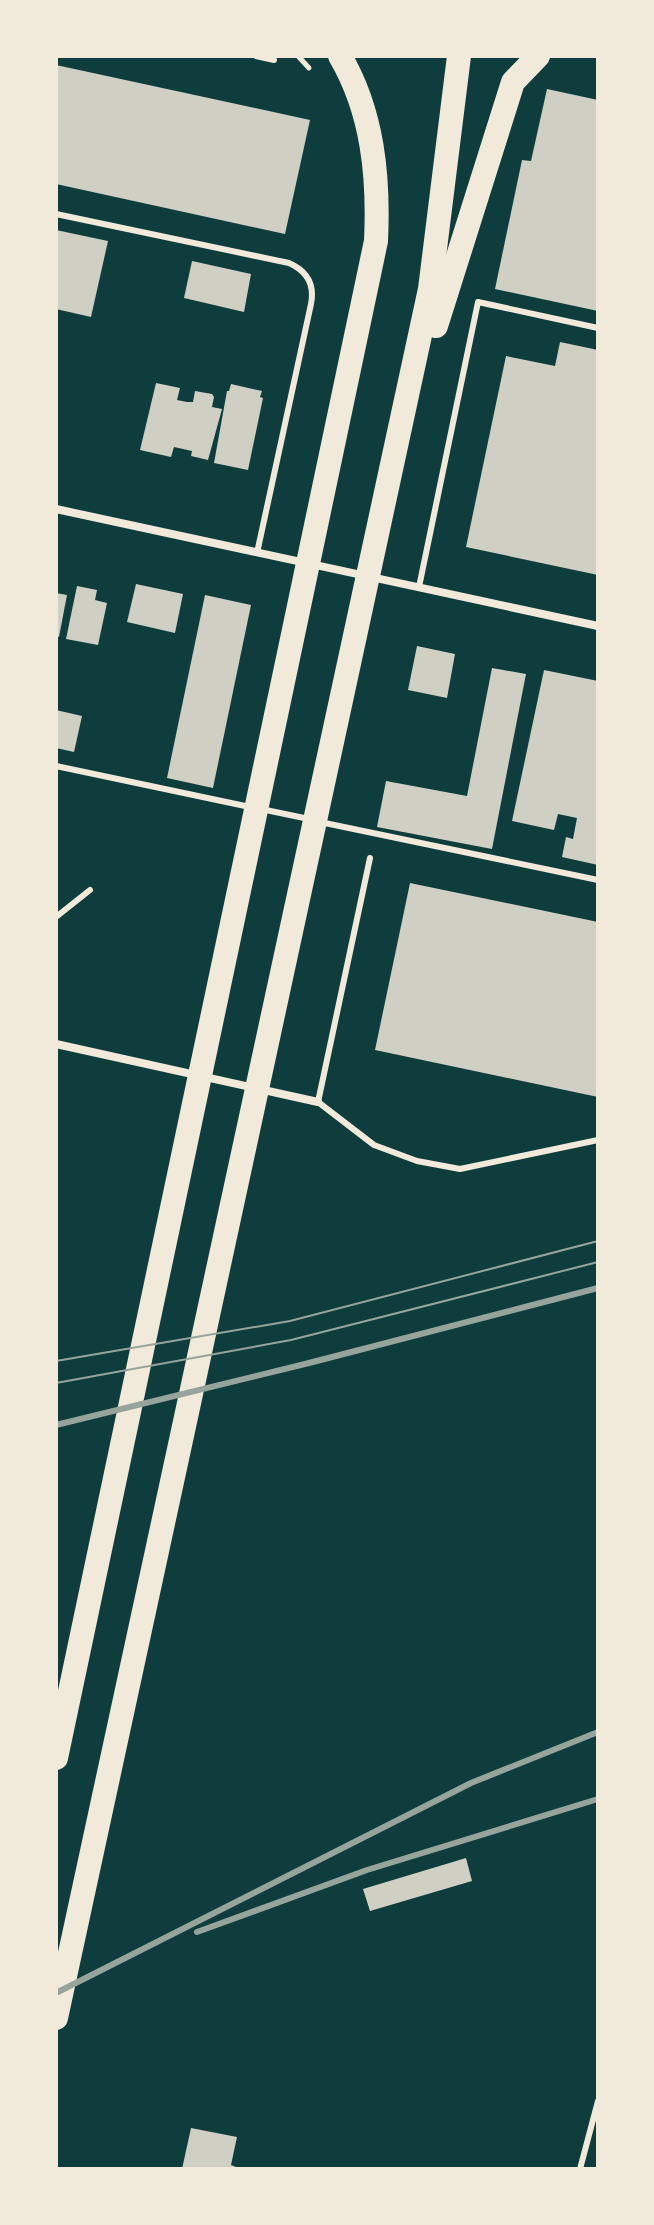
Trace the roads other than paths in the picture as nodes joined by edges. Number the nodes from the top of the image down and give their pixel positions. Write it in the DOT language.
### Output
graph roads {
  1 [pos="256,56"];
  2 [pos="340,56"];
  3 [pos="459,56"];
  4 [pos="538,56"];
  5 [pos="274,60"];
  6 [pos="56,214"];
  7 [pos="598,328"];
  8 [pos="391,469"];
  9 [pos="56,509"];
  10 [pos="257,553"];
  11 [pos="299,561"];
  12 [pos="296,577"];
  13 [pos="419,587"];
  14 [pos="598,626"];
  15 [pos="56,766"];
  16 [pos="250,791"];
  17 [pos="247,806"];
  18 [pos="244,822"];
  19 [pos="370,858"];
  20 [pos="598,880"];
  21 [pos="90,890"];
  22 [pos="56,917"];
  23 [pos="56,1044"];
  24 [pos="193,1061"];
  25 [pos="190,1073"];
  26 [pos="318,1102"];
  27 [pos="598,1140"];
  28 [pos="56,1758"];
  29 [pos="56,2018"];
  30 [pos="598,2101"];
  31 [pos="580,2169"];
  1 -- 5 [label="lane"];
  2 -- 28 [label="highway"];
  3 -- 8 [label="highway"];
  4 -- 8 [label="highway"];
  6 -- 10 [label="lane"];
  7 -- 13 [label="lane"];
  8 -- 29 [label="highway"];
  9 -- 10 [label="street"];
  10 -- 11 [label="street"];
  11 -- 12 [label="lane"];
  11 -- 13 [label="street"];
  13 -- 14 [label="street"];
  15 -- 17 [label="lane"];
  16 -- 17 [label="lane"];
  17 -- 18 [label="lane"];
  17 -- 20 [label="lane"];
  19 -- 26 [label="lane"];
  21 -- 22 [label="lane"];
  23 -- 25 [label="street"];
  24 -- 25 [label="lane"];
  25 -- 26 [label="street"];
  26 -- 27 [label="lane"];
  30 -- 31 [label="lane"];
}
